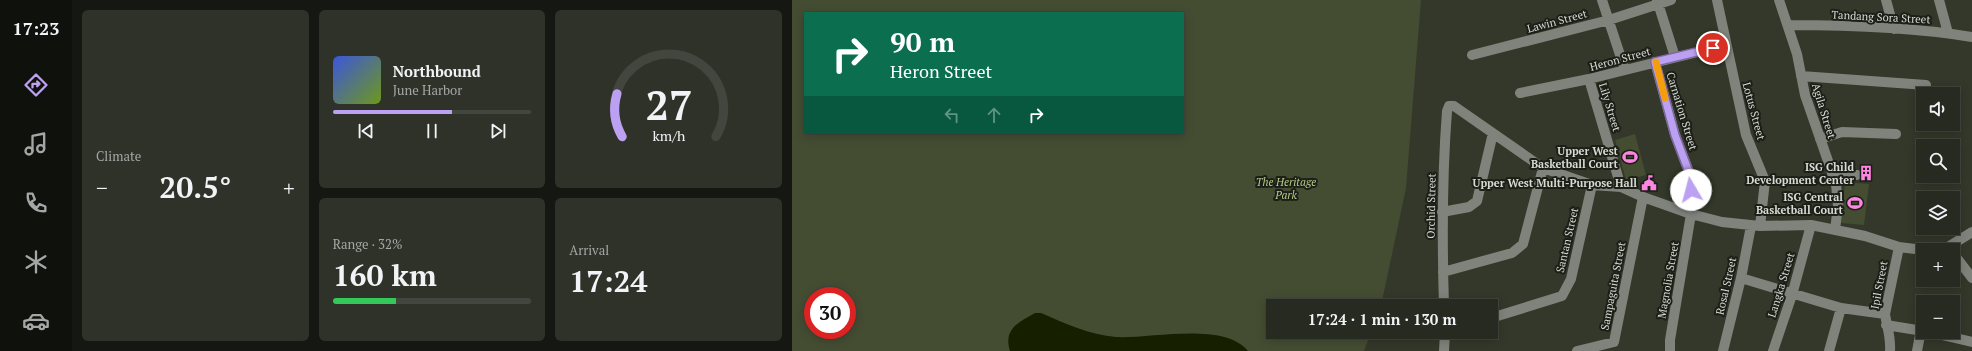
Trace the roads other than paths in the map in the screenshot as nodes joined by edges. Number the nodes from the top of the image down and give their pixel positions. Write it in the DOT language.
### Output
graph roads {
  1 [pos="1602,0"];
  2 [pos="1671,0"];
  3 [pos="1717,0"];
  4 [pos="1779,0"];
  5 [pos="1886,0"];
  6 [pos="1940,0"];
  7 [pos="1657,2"];
  8 [pos="1608,20"];
  9 [pos="1788,25"];
  10 [pos="1894,29"];
  11 [pos="1948,33"];
  12 [pos="1972,37"];
  13 [pos="1726,45"];
  14 [pos="1472,56"];
  15 [pos="1674,58"];
  16 [pos="1655,62"];
  17 [pos="1625,70"];
  18 [pos="1801,76"];
  19 [pos="1589,79"];
  20 [pos="1926,85"];
  21 [pos="1520,92"];
  22 [pos="1493,133"];
  23 [pos="1896,134"];
  24 [pos="1820,139"];
  25 [pos="1543,168"];
  26 [pos="1832,174"];
  27 [pos="1857,175"];
  28 [pos="1592,185"];
  29 [pos="1622,187"];
  30 [pos="1643,197"];
  31 [pos="1442,212"];
  32 [pos="1691,214"];
  33 [pos="1811,225"];
  34 [pos="1755,226"];
  35 [pos="1835,230"];
  36 [pos="1972,232"];
  37 [pos="1959,243"];
  38 [pos="1899,247"];
  39 [pos="1916,249"];
  40 [pos="1960,262"];
  41 [pos="1443,272"];
  42 [pos="1741,278"];
  43 [pos="1972,278"];
  44 [pos="1792,295"];
  45 [pos="1444,299"];
  46 [pos="1841,308"];
  47 [pos="1885,314"];
  48 [pos="1498,316"];
  49 [pos="1886,325"];
  50 [pos="1916,330"];
  51 [pos="1445,339"];
  52 [pos="1921,339"];
  53 [pos="1959,339"];
  54 [pos="1972,342"];
  55 [pos="1444,351"];
  56 [pos="1577,351"];
  57 [pos="1670,351"];
  58 [pos="1723,351"];
  59 [pos="1773,351"];
  60 [pos="1829,351"];
  61 [pos="1890,351"];
  62 [pos="1917,351"];
  1 -- 8 [label="street"];
  2 -- 7 [label="street, Lawin Street"];
  3 -- 13 [label="street, Lotus Street"];
  4 -- 9 [label="street, Agila Street"];
  5 -- 10 [label="street"];
  6 -- 11 [label="street"];
  7 -- 8 [label="street, Lawin Street"];
  7 -- 15 [label="street"];
  8 -- 14 [label="street, Lawin Street"];
  8 -- 17 [label="street"];
  9 -- 10 [label="street, Tandang Sora Street"];
  9 -- 18 [label="street, Agila Street"];
  10 -- 11 [label="street, Tandang Sora Street"];
  11 -- 12 [label="street, Tandang Sora Street"];
  13 -- 15 [label="street, Heron Street"];
  13 -- 34 [label="street, Lotus Street"];
  15 -- 16 [label="street, Heron Street"];
  16 -- 17 [label="street, Heron Street"];
  16 -- 32 [label="street, Carnation Street"];
  17 -- 19 [label="street, Heron Street"];
  18 -- 20 [label="street"];
  18 -- 24 [label="street, Agila Street"];
  19 -- 21 [label="street, Heron Street"];
  19 -- 29 [label="street, Lily Street"];
  22 -- 25 [label="street"];
  22 -- 31 [label="street"];
  22 -- 31 [label="street, Orchid Street"];
  23 -- 24 [label="street"];
  24 -- 26 [label="street, Agila Street"];
  25 -- 28 [label="street"];
  25 -- 41 [label="street"];
  26 -- 27 [label="street"];
  26 -- 35 [label="street, Agila Street"];
  28 -- 29 [label="street"];
  28 -- 48 [label="street, Santan Street"];
  29 -- 30 [label="street"];
  30 -- 32 [label="street"];
  30 -- 56 [label="street, Sampaguita Street"];
  31 -- 41 [label="street, Orchid Street"];
  32 -- 34 [label="street"];
  32 -- 57 [label="street, Magnolia Street"];
  33 -- 34 [label="street"];
  33 -- 35 [label="street"];
  33 -- 44 [label="street, Langka Street"];
  34 -- 42 [label="street, Rosal Street"];
  35 -- 38 [label="street"];
  36 -- 37 [label="street"];
  38 -- 39 [label="street"];
  38 -- 47 [label="street, Ipil Street"];
  40 -- 43 [label="street"];
  41 -- 45 [label="street, Orchid Street"];
  42 -- 44 [label="street"];
  42 -- 58 [label="street, Rosal Street"];
  44 -- 46 [label="street"];
  44 -- 59 [label="street, Langka Street"];
  46 -- 47 [label="street"];
  46 -- 60 [label="street"];
  47 -- 49 [label="street, Ipil Street"];
  49 -- 50 [label="street"];
  49 -- 61 [label="street, Ipil Street"];
  51 -- 55 [label="street"];
  52 -- 62 [label="street"];
  53 -- 54 [label="street"];
}
